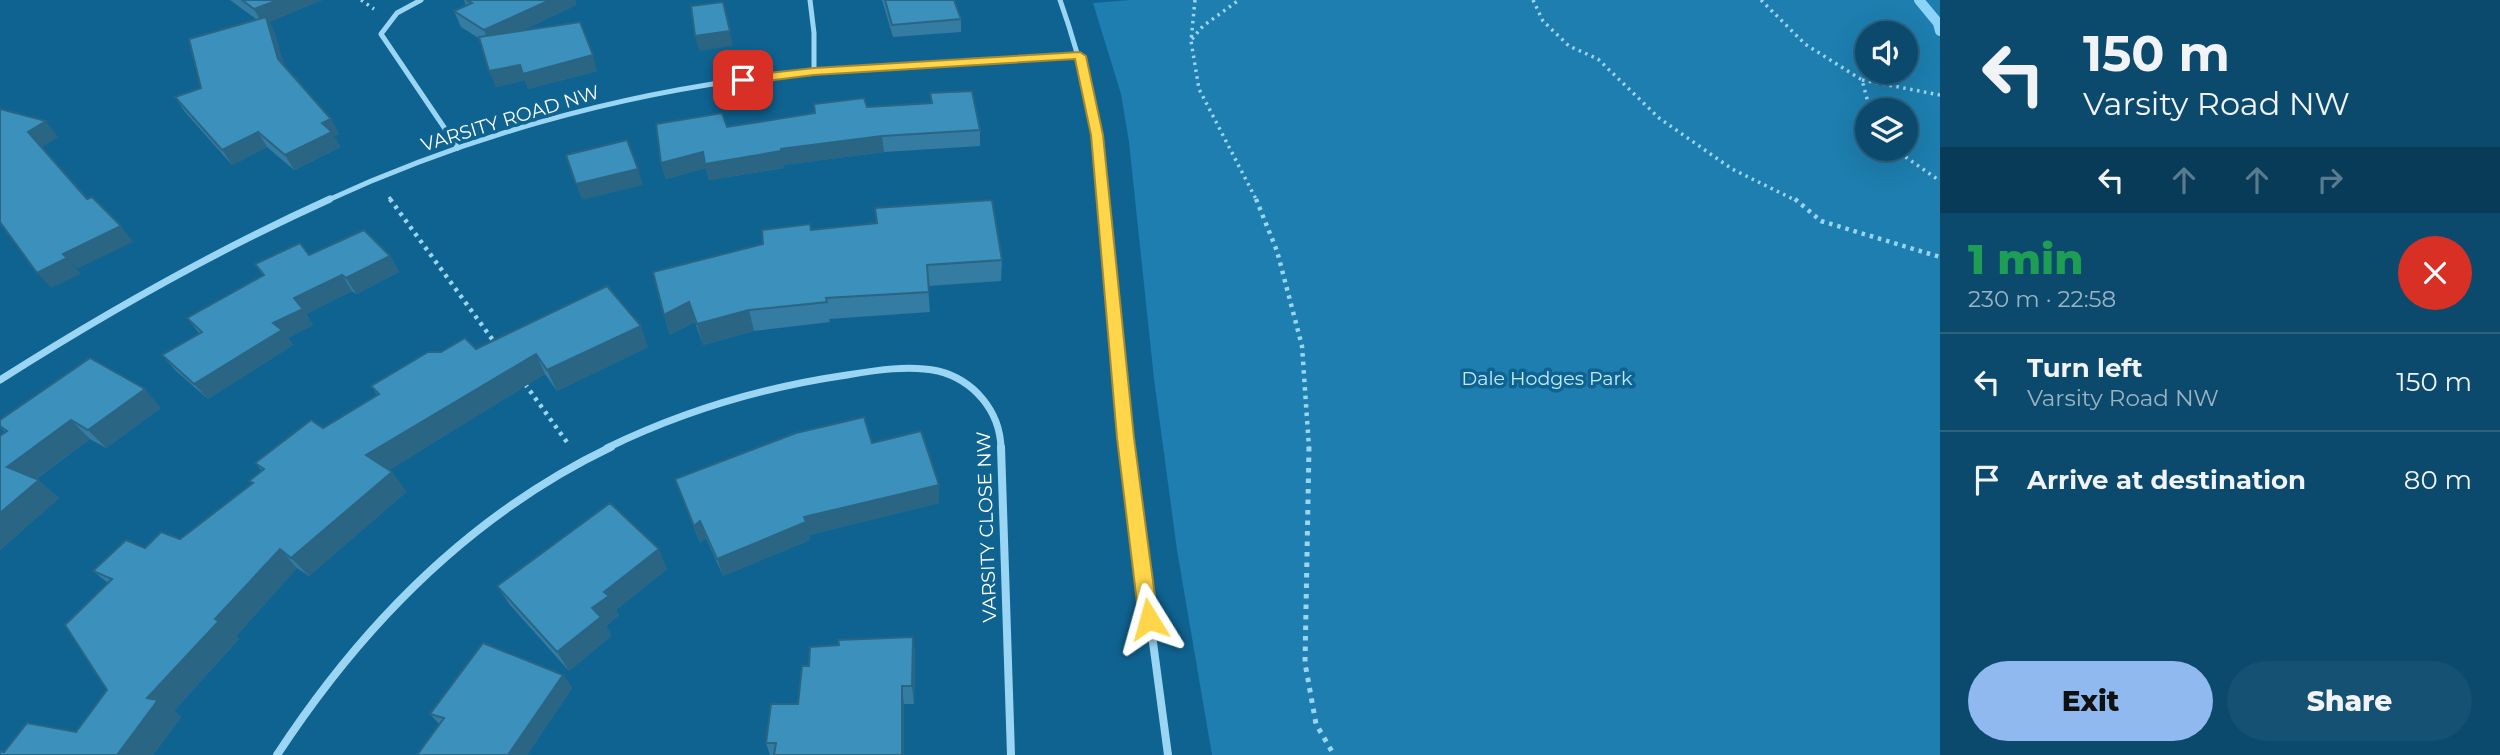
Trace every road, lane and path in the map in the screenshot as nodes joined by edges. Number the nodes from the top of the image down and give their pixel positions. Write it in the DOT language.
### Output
graph roads {
  1 [pos="421,0"];
  2 [pos="810,0"];
  3 [pos="1060,0"];
  4 [pos="1195,0"];
  5 [pos="1239,0"];
  6 [pos="1533,0"];
  7 [pos="1761,0"];
  8 [pos="1191,41"];
  9 [pos="1080,56"];
  10 [pos="814,72"];
  11 [pos="1855,76"];
  12 [pos="1883,84"];
  13 [pos="1940,95"];
  14 [pos="458,148"];
  15 [pos="1911,161"];
  16 [pos="377,179"];
  17 [pos="1940,181"];
  18 [pos="1940,257"];
  19 [pos="503,353"];
  20 [pos="519,375"];
  21 [pos="0,380"];
  22 [pos="582,463"];
  23 [pos="278,755"];
  24 [pos="1011,755"];
  25 [pos="1168,755"];
  26 [pos="1334,755"];
  1 -- 14 [label="street"];
  2 -- 10 [label="street"];
  3 -- 9 [label="street"];
  4 -- 8 [label="path"];
  5 -- 8 [label="path"];
  6 -- 18 [label="path"];
  7 -- 11 [label="path"];
  8 -- 26 [label="path"];
  9 -- 10 [label="street, VARSITY ROAD NW"];
  9 -- 25 [label="street"];
  10 -- 14 [label="street, VARSITY ROAD NW"];
  12 -- 13 [label="path"];
  14 -- 16 [label="street, VARSITY ROAD NW"];
  15 -- 17 [label="path"];
  16 -- 19 [label="path"];
  16 -- 21 [label="street, VARSITY ROAD NW"];
  20 -- 22 [label="path"];
  22 -- 23 [label="street, VARSITY CLOSE NW"];
  22 -- 24 [label="street, VARSITY CLOSE NW"];
}
